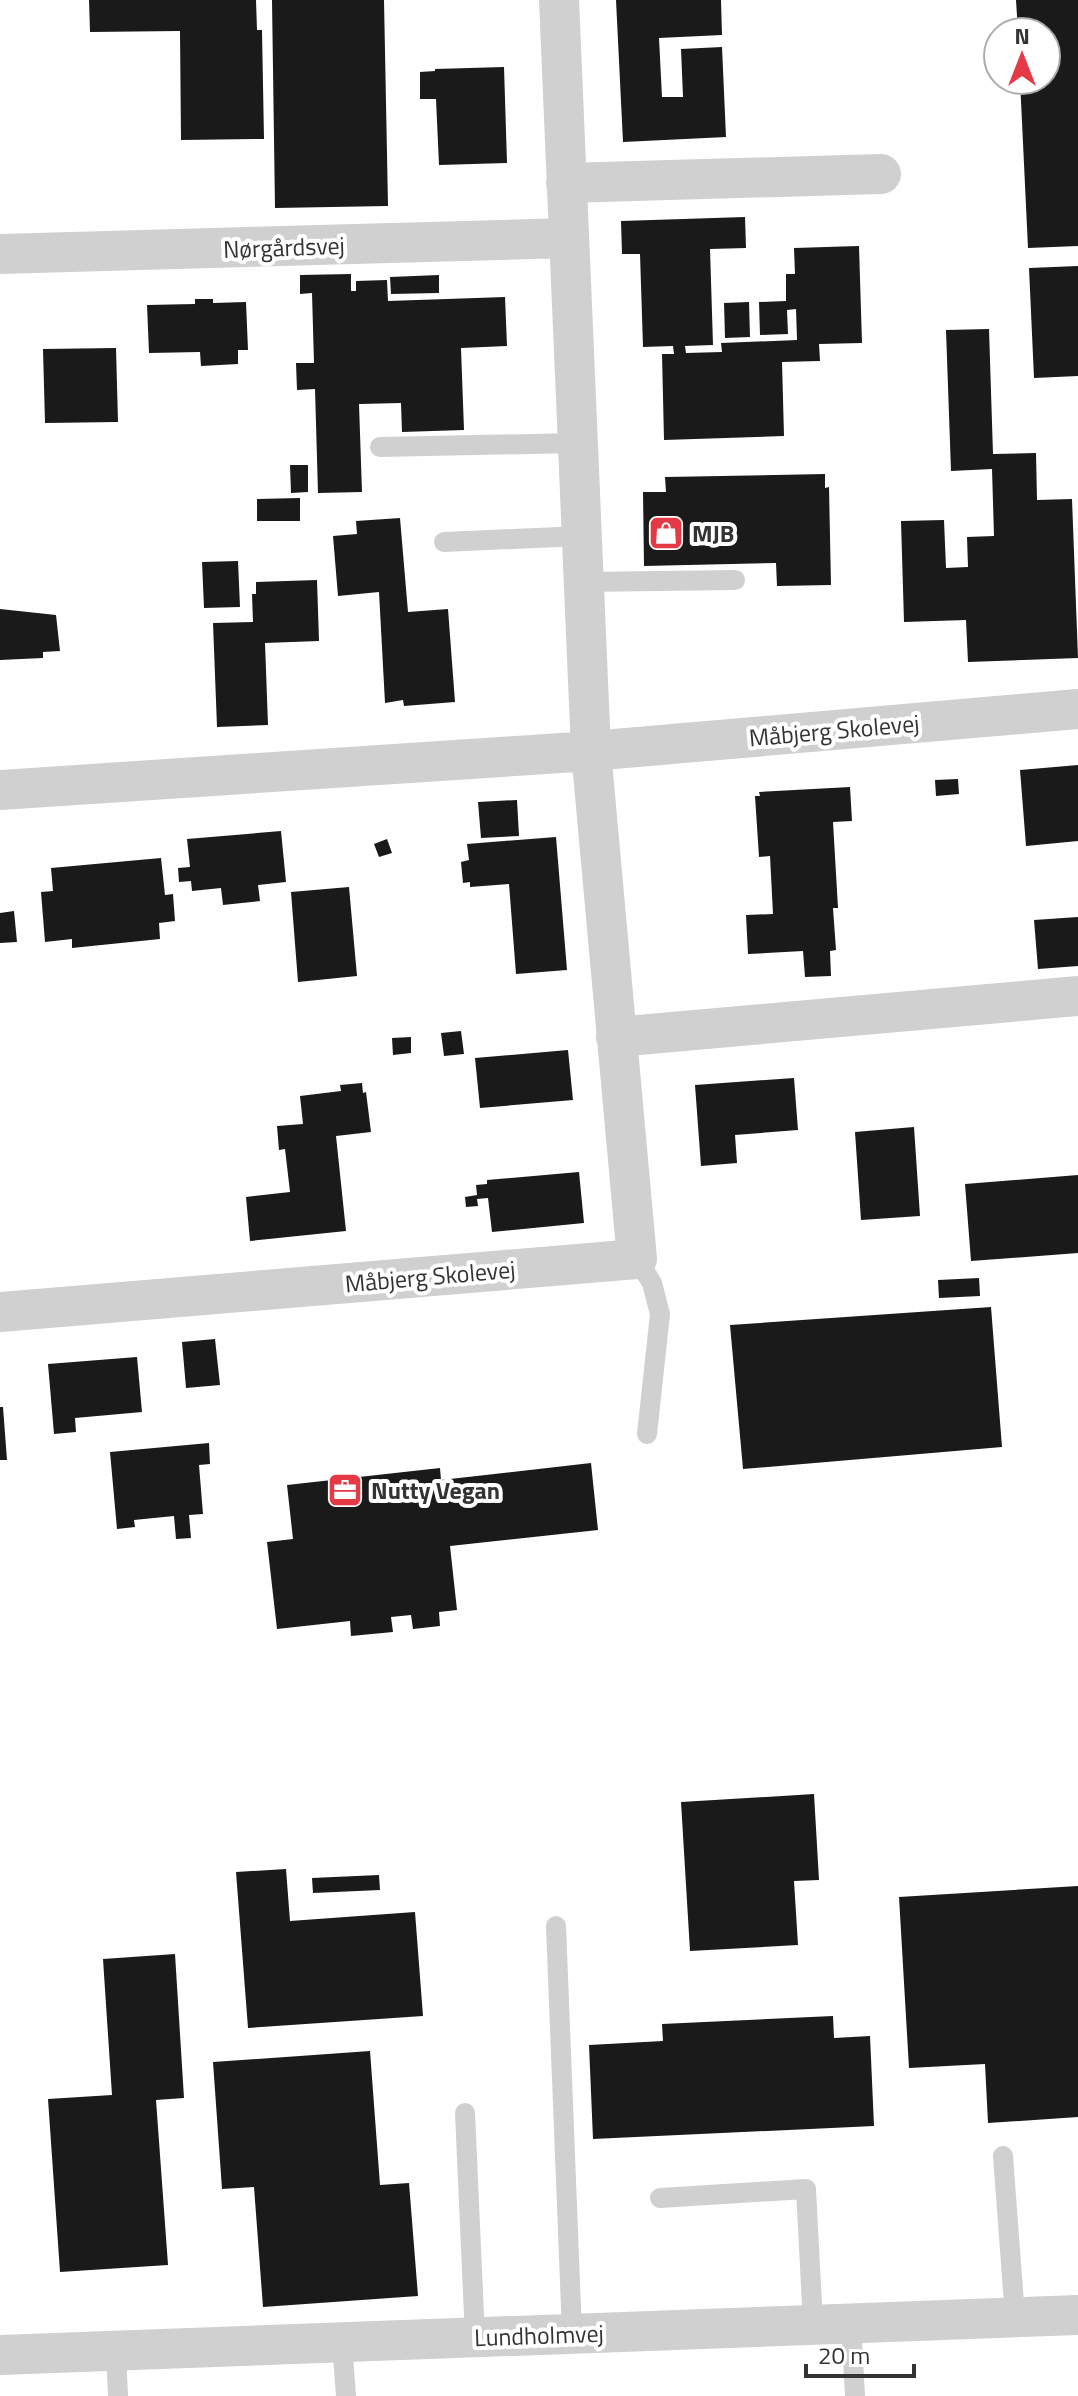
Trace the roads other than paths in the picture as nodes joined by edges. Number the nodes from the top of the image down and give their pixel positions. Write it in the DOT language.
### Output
graph roads {
  1 [pos="559,0"];
  2 [pos="881,174"];
  3 [pos="566,183"];
  4 [pos="568,238"];
  5 [pos="0,254"];
  6 [pos="577,443"];
  7 [pos="380,447"];
  8 [pos="581,536"];
  9 [pos="444,542"];
  10 [pos="735,580"];
  11 [pos="583,582"];
  12 [pos="1078,709"];
  13 [pos="591,751"];
  14 [pos="0,790"];
  15 [pos="1078,996"];
  16 [pos="616,1037"];
  17 [pos="637,1259"];
  18 [pos="0,1312"];
  19 [pos="647,1434"];
  20 [pos="556,1926"];
  21 [pos="465,2113"];
  22 [pos="1003,2156"];
  23 [pos="660,2198"];
  24 [pos="1078,2315"];
  25 [pos="1015,2317"];
  26 [pos="832,2324"];
  27 [pos="572,2333"];
  28 [pos="475,2338"];
  29 [pos="342,2342"];
  30 [pos="116,2351"];
  31 [pos="0,2355"];
  32 [pos="118,2396"];
  33 [pos="346,2396"];
  34 [pos="855,2396"];
  1 -- 3 [label="street"];
  2 -- 3 [label="street"];
  3 -- 4 [label="street"];
  4 -- 5 [label="street, Nørgårdsvej"];
  4 -- 6 [label="street"];
  6 -- 7 [label="lane"];
  6 -- 8 [label="street"];
  8 -- 9 [label="lane"];
  8 -- 11 [label="street"];
  10 -- 11 [label="lane"];
  11 -- 13 [label="street"];
  12 -- 13 [label="street, Måbjerg Skolevej"];
  13 -- 14 [label="street, Måbjerg Skolevej"];
  13 -- 16 [label="street"];
  15 -- 16 [label="street"];
  16 -- 17 [label="street"];
  17 -- 18 [label="street, Måbjerg Skolevej"];
  17 -- 19 [label="lane"];
  20 -- 27 [label="lane"];
  21 -- 28 [label="lane"];
  22 -- 25 [label="lane"];
  23 -- 26 [label="lane"];
  24 -- 25 [label="street, Lundholmvej"];
  25 -- 26 [label="street, Lundholmvej"];
  26 -- 27 [label="street, Lundholmvej"];
  26 -- 34 [label="lane"];
  27 -- 28 [label="street, Lundholmvej"];
  28 -- 29 [label="street, Lundholmvej"];
  29 -- 30 [label="street, Lundholmvej"];
  29 -- 33 [label="lane"];
  30 -- 31 [label="street, Lundholmvej"];
  30 -- 32 [label="lane"];
}
